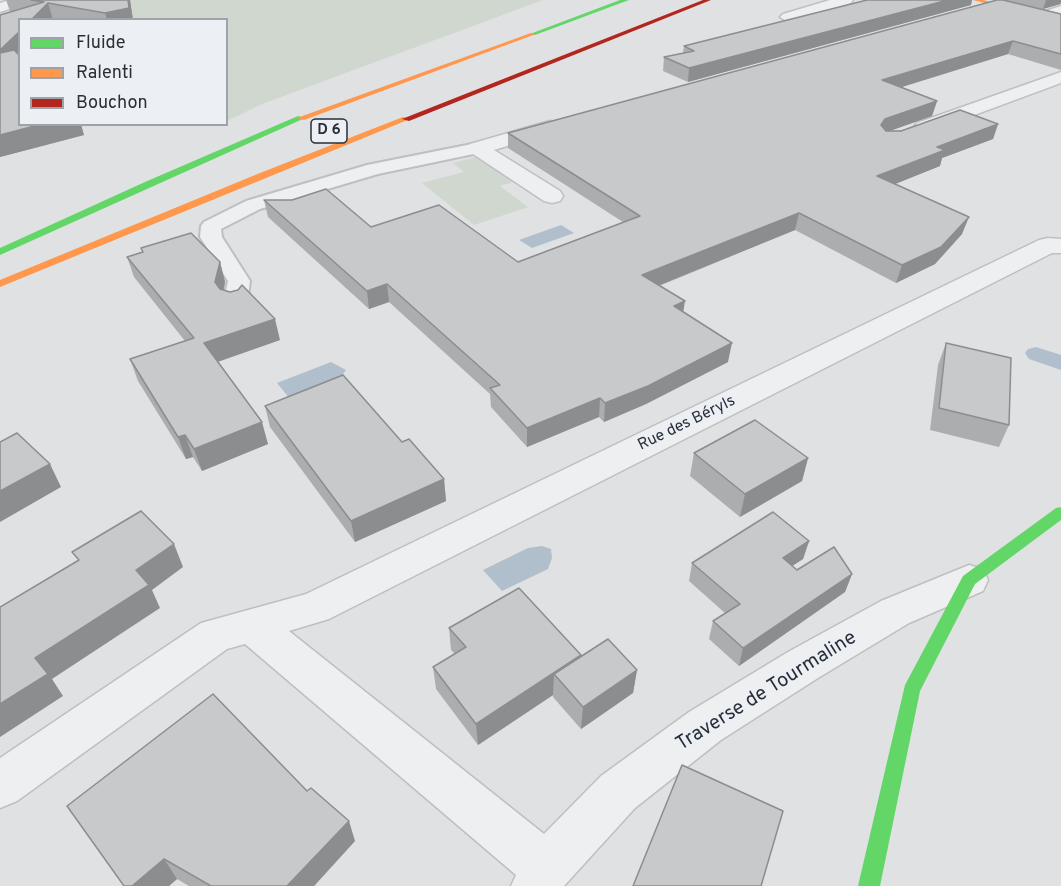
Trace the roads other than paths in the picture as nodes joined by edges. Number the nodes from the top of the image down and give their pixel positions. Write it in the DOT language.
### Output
graph roads {
  1 [pos="23,0"];
  2 [pos="626,0"];
  3 [pos="708,0"];
  4 [pos="846,0"];
  5 [pos="976,0"];
  6 [pos="995,5"];
  7 [pos="0,8"];
  8 [pos="1061,10"];
  9 [pos="962,14"];
  10 [pos="788,17"];
  11 [pos="1041,17"];
  12 [pos="1061,21"];
  13 [pos="422,59"];
  14 [pos="1061,77"];
  15 [pos="568,123"];
  16 [pos="910,132"];
  17 [pos="477,148"];
  18 [pos="258,162"];
  19 [pos="552,196"];
  20 [pos="1061,246"];
  21 [pos="0,251"];
  22 [pos="0,283"];
  23 [pos="236,303"];
  24 [pos="1061,512"];
  25 [pos="969,580"];
  26 [pos="252,625"];
  27 [pos="0,785"];
  28 [pos="542,877"];
  29 [pos="869,886"];
  1 -- 7 [label="street"];
  2 -- 21 [label="main road, D 6"];
  3 -- 22 [label="main road"];
  4 -- 10 [label="street"];
  5 -- 6 [label="main road"];
  6 -- 9 [label="street"];
  6 -- 11 [label="main road"];
  8 -- 11 [label="street"];
  11 -- 12 [label="main road"];
  13 -- 21 [label="main road"];
  14 -- 16 [label="street"];
  15 -- 17 [label="street"];
  17 -- 19 [label="street"];
  17 -- 23 [label="lane"];
  18 -- 22 [label="main road"];
  20 -- 26 [label="street, Rue des Béryls"];
  24 -- 25 [label="main road"];
  25 -- 28 [label="street, Traverse de Tourmaline"];
  25 -- 29 [label="main road"];
  26 -- 27 [label="street, Rue des Béryls"];
  26 -- 28 [label="street"];
}
